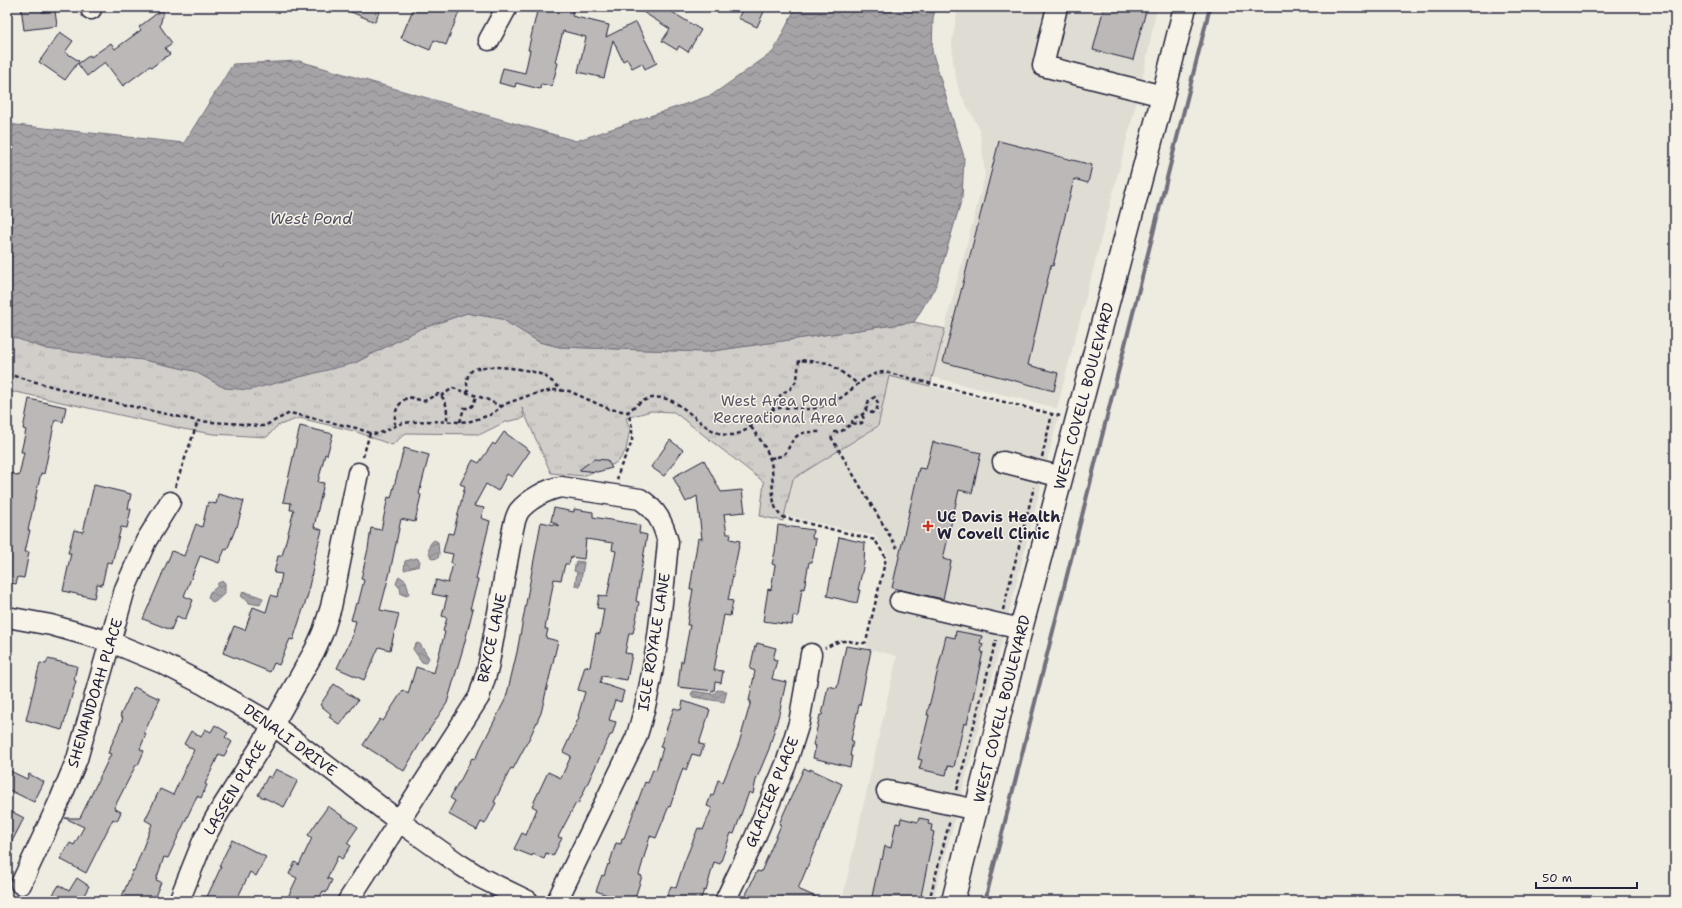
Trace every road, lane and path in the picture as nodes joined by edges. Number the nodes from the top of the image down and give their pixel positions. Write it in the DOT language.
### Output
graph roads {
  1 [pos="507,7"];
  2 [pos="1057,7"];
  3 [pos="1185,7"];
  4 [pos="489,40"];
  5 [pos="1163,96"];
  6 [pos="7,374"];
  7 [pos="858,384"];
  8 [pos="561,390"];
  9 [pos="468,393"];
  10 [pos="441,396"];
  11 [pos="476,396"];
  12 [pos="502,407"];
  13 [pos="772,410"];
  14 [pos="867,411"];
  15 [pos="628,412"];
  16 [pos="1052,414"];
  17 [pos="862,416"];
  18 [pos="1077,420"];
  19 [pos="198,421"];
  20 [pos="447,422"];
  21 [pos="460,422"];
  22 [pos="853,424"];
  23 [pos="395,426"];
  24 [pos="751,427"];
  25 [pos="822,432"];
  26 [pos="834,432"];
  27 [pos="370,433"];
  28 [pos="832,437"];
  29 [pos="770,458"];
  30 [pos="1003,462"];
  31 [pos="1038,471"];
  32 [pos="358,473"];
  33 [pos="1062,477"];
  34 [pos="613,495"];
  35 [pos="170,502"];
  36 [pos="897,548"];
  37 [pos="900,601"];
  38 [pos="7,617"];
  39 [pos="1000,624"];
  40 [pos="1021,629"];
  41 [pos="111,642"];
  42 [pos="811,654"];
  43 [pos="272,724"];
  44 [pos="887,791"];
  45 [pos="954,805"];
  46 [pos="977,810"];
  47 [pos="400,822"];
  48 [pos="21,884"];
  49 [pos="953,898"];
  50 [pos="179,901"];
  51 [pos="348,901"];
  52 [pos="528,901"];
  53 [pos="557,901"];
  54 [pos="725,901"];
  55 [pos="929,901"];
  1 -- 4 [label="street"];
  2 -- 5 [label="street"];
  3 -- 5 [label="main road, WEST COVELL BOULEVARD"];
  5 -- 18 [label="main road, WEST COVELL BOULEVARD"];
  6 -- 19 [label="path"];
  7 -- 13 [label="path"];
  7 -- 13 [label="path"];
  7 -- 16 [label="path"];
  8 -- 9 [label="path"];
  8 -- 12 [label="path"];
  8 -- 15 [label="path"];
  9 -- 10 [label="path"];
  9 -- 11 [label="path"];
  10 -- 20 [label="path"];
  10 -- 23 [label="path"];
  11 -- 12 [label="path"];
  11 -- 21 [label="path"];
  12 -- 21 [label="path"];
  13 -- 24 [label="path"];
  14 -- 14 [label="path"];
  14 -- 17 [label="path"];
  15 -- 24 [label="path"];
  15 -- 34 [label="path"];
  16 -- 18 [label="path"];
  16 -- 31 [label="path"];
  17 -- 22 [label="path"];
  17 -- 22 [label="path"];
  18 -- 33 [label="main road, WEST COVELL BOULEVARD"];
  19 -- 27 [label="path"];
  19 -- 35 [label="path"];
  20 -- 21 [label="path"];
  20 -- 23 [label="path"];
  22 -- 26 [label="path"];
  23 -- 27 [label="path"];
  24 -- 29 [label="path"];
  25 -- 29 [label="path"];
  27 -- 32 [label="path"];
  28 -- 36 [label="path"];
  29 -- 42 [label="path"];
  30 -- 31 [label="street"];
  31 -- 33 [label="street"];
  31 -- 39 [label="path"];
  32 -- 43 [label="street, LASSEN PLACE"];
  33 -- 40 [label="main road, WEST COVELL BOULEVARD"];
  34 -- 47 [label="street, BRYCE LANE"];
  34 -- 53 [label="street, ISLE ROYALE LANE"];
  35 -- 41 [label="street, SHENANDOAH PLACE"];
  37 -- 39 [label="street"];
  38 -- 41 [label="street, DENALI DRIVE"];
  39 -- 40 [label="street"];
  39 -- 45 [label="path"];
  40 -- 46 [label="main road, WEST COVELL BOULEVARD"];
  41 -- 43 [label="street, DENALI DRIVE"];
  41 -- 48 [label="street, SHENANDOAH PLACE"];
  42 -- 54 [label="street, GLACIER PLACE"];
  43 -- 47 [label="street, DENALI DRIVE"];
  43 -- 50 [label="street, LASSEN PLACE"];
  44 -- 45 [label="street"];
  45 -- 46 [label="street"];
  45 -- 55 [label="path"];
  46 -- 49 [label="main road, WEST COVELL BOULEVARD"];
  47 -- 51 [label="street, BRYCE LANE"];
  47 -- 52 [label="street, DENALI DRIVE"];
}
